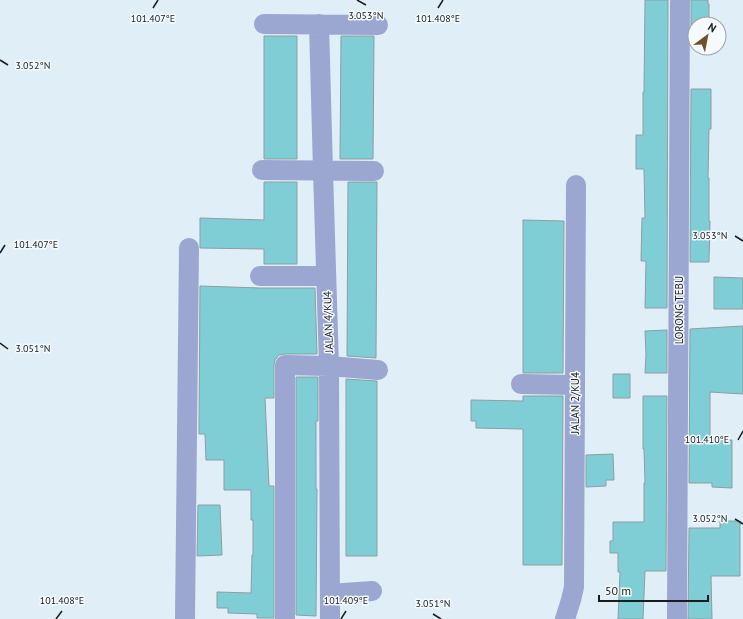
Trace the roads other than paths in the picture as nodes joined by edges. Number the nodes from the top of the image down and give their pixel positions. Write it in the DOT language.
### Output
graph roads {
  1 [pos="680,0"];
  2 [pos="264,24"];
  3 [pos="319,24"];
  4 [pos="378,26"];
  5 [pos="262,170"];
  6 [pos="323,171"];
  7 [pos="374,171"];
  8 [pos="576,185"];
  9 [pos="189,248"];
  10 [pos="260,276"];
  11 [pos="326,276"];
  12 [pos="329,366"];
  13 [pos="378,370"];
  14 [pos="521,384"];
  15 [pos="575,385"];
  16 [pos="372,591"];
  17 [pos="330,594"];
  18 [pos="185,619"];
  19 [pos="285,619"];
  20 [pos="330,619"];
  21 [pos="565,619"];
  22 [pos="677,619"];
  1 -- 22 [label="street, LORONG TEBU"];
  2 -- 3 [label="street"];
  3 -- 4 [label="street"];
  3 -- 6 [label="street, JALAN 4/KU4"];
  5 -- 6 [label="street"];
  6 -- 7 [label="street"];
  6 -- 11 [label="street, JALAN 4/KU4"];
  8 -- 15 [label="street, JALAN 2/KU4"];
  9 -- 18 [label="street"];
  10 -- 11 [label="street"];
  11 -- 12 [label="street, JALAN 4/KU4"];
  12 -- 13 [label="street"];
  12 -- 17 [label="street, JALAN 4/KU4"];
  12 -- 19 [label="street"];
  14 -- 15 [label="street"];
  15 -- 21 [label="street, JALAN 2/KU4"];
  16 -- 17 [label="street"];
  17 -- 20 [label="street, JALAN 4/KU4"];
}
